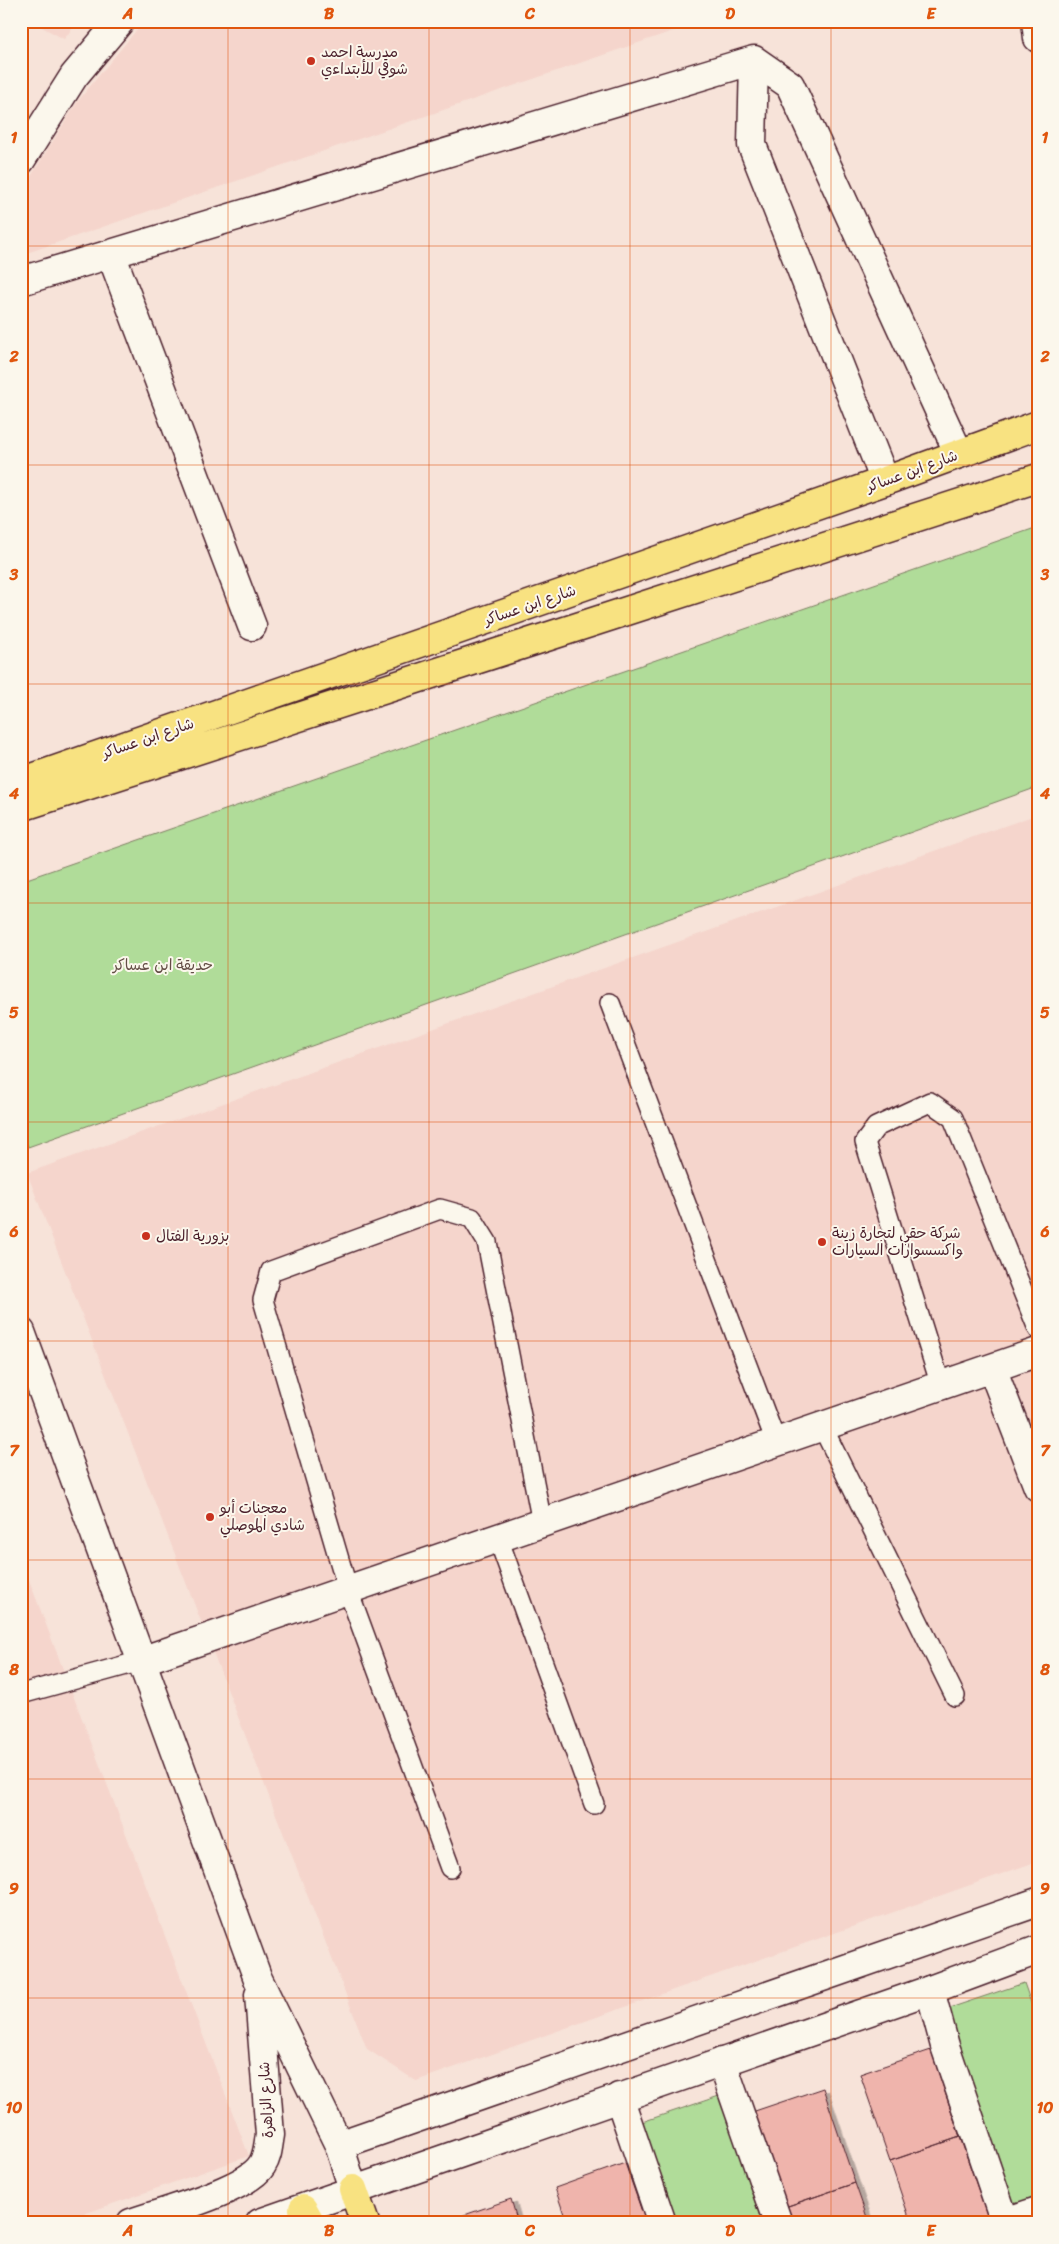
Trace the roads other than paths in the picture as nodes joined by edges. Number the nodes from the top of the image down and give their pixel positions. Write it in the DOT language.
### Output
graph roads {
  1 [pos="120,21"];
  2 [pos="1036,21"];
  3 [pos="1038,38"];
  4 [pos="754,60"];
  5 [pos="21,160"];
  6 [pos="111,254"];
  7 [pos="21,281"];
  8 [pos="1038,424"];
  9 [pos="959,454"];
  10 [pos="1038,478"];
  11 [pos="885,481"];
  12 [pos="252,626"];
  13 [pos="21,782"];
  14 [pos="21,808"];
  15 [pos="610,1003"];
  16 [pos="1038,1329"];
  17 [pos="21,1332"];
  18 [pos="1038,1352"];
  19 [pos="992,1368"];
  20 [pos="941,1386"];
  21 [pos="822,1426"];
  22 [pos="776,1442"];
  23 [pos="1038,1487"];
  24 [pos="542,1523"];
  25 [pos="498,1538"];
  26 [pos="348,1590"];
  27 [pos="141,1661"];
  28 [pos="21,1694"];
  29 [pos="955,1696"];
  30 [pos="594,1804"];
  31 [pos="450,1868"];
  32 [pos="1038,1902"];
  33 [pos="1038,1951"];
  34 [pos="258,1979"];
  35 [pos="930,1990"];
  36 [pos="722,2062"];
  37 [pos="619,2098"];
  38 [pos="339,2145"];
  39 [pos="353,2189"];
  40 [pos="1038,2211"];
  41 [pos="307,2216"];
  42 [pos="131,2223"];
  43 [pos="260,2223"];
  44 [pos="365,2223"];
  45 [pos="662,2223"];
  46 [pos="778,2223"];
  1 -- 5 [label="street"];
  2 -- 3 [label="street"];
  4 -- 6 [label="street"];
  4 -- 9 [label="street"];
  4 -- 11 [label="street"];
  6 -- 7 [label="street"];
  6 -- 12 [label="street"];
  8 -- 9 [label="main road, شارع ابن عساكر"];
  9 -- 11 [label="main road, شارع ابن عساكر"];
  10 -- 14 [label="main road, شارع ابن عساكر"];
  11 -- 13 [label="main road, شارع ابن عساكر"];
  15 -- 22 [label="lane"];
  16 -- 20 [label="lane"];
  17 -- 27 [label="street"];
  18 -- 19 [label="street"];
  19 -- 20 [label="street"];
  19 -- 23 [label="street"];
  20 -- 21 [label="street"];
  21 -- 22 [label="street"];
  21 -- 29 [label="lane"];
  22 -- 24 [label="street"];
  24 -- 25 [label="street"];
  24 -- 26 [label="lane"];
  25 -- 26 [label="street"];
  25 -- 30 [label="lane"];
  26 -- 27 [label="street"];
  26 -- 31 [label="lane"];
  27 -- 28 [label="lane"];
  27 -- 34 [label="street"];
  32 -- 38 [label="street"];
  33 -- 35 [label="street"];
  34 -- 38 [label="street"];
  34 -- 42 [label="street, شارع الزاهرة"];
  35 -- 36 [label="street"];
  35 -- 40 [label="street"];
  36 -- 37 [label="street"];
  36 -- 46 [label="street"];
  37 -- 39 [label="street"];
  37 -- 45 [label="street"];
  38 -- 39 [label="street"];
  39 -- 41 [label="street"];
  39 -- 44 [label="main road"];
  41 -- 43 [label="street"];
}
